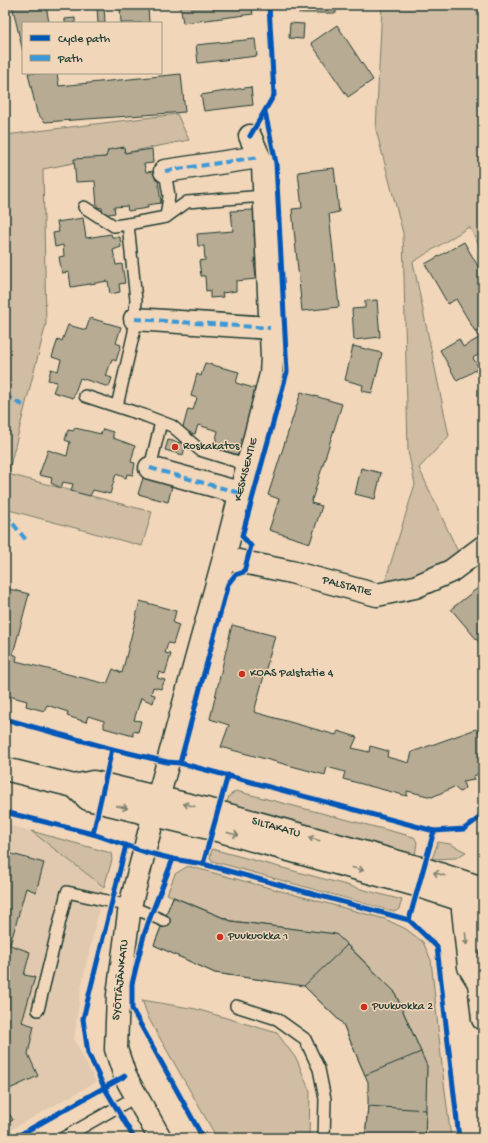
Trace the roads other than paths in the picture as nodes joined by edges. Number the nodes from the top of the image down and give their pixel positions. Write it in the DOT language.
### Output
graph roads {
  1 [pos="250,136"];
  2 [pos="259,157"];
  3 [pos="164,171"];
  4 [pos="265,196"];
  5 [pos="84,207"];
  6 [pos="166,216"];
  7 [pos="128,224"];
  8 [pos="135,319"];
  9 [pos="270,328"];
  10 [pos="85,396"];
  11 [pos="117,406"];
  12 [pos="161,422"];
  13 [pos="248,465"];
  14 [pos="150,468"];
  15 [pos="240,493"];
  16 [pos="483,546"];
  17 [pos="224,558"];
  18 [pos="5,768"];
  19 [pos="156,806"];
  20 [pos="476,885"];
  21 [pos="130,906"];
  22 [pos="164,921"];
  23 [pos="483,940"];
  24 [pos="481,978"];
  25 [pos="236,1006"];
  26 [pos="38,1010"];
  27 [pos="483,1019"];
  28 [pos="137,1096"];
  29 [pos="63,1138"];
  30 [pos="160,1138"];
  31 [pos="324,1138"];
  1 -- 2 [label="street, KESKISENTIE"];
  2 -- 3 [label="street"];
  2 -- 4 [label="street, KESKISENTIE"];
  3 -- 6 [label="lane"];
  4 -- 6 [label="lane"];
  4 -- 9 [label="street, KESKISENTIE"];
  5 -- 7 [label="lane"];
  6 -- 7 [label="lane"];
  7 -- 8 [label="lane"];
  8 -- 9 [label="street"];
  8 -- 11 [label="lane"];
  9 -- 13 [label="street, KESKISENTIE"];
  10 -- 11 [label="lane"];
  11 -- 12 [label="lane"];
  12 -- 13 [label="lane"];
  12 -- 14 [label="lane"];
  13 -- 15 [label="street, KESKISENTIE"];
  14 -- 15 [label="street"];
  15 -- 17 [label="street, KESKISENTIE"];
  16 -- 17 [label="street, PALSTATIE"];
  17 -- 19 [label="street, KESKISENTIE"];
  18 -- 19 [label="street, SILTAKATU"];
  19 -- 20 [label="street, SILTAKATU"];
  19 -- 21 [label="street, SYÖTTÄJÄNKATU"];
  20 -- 23 [label="street"];
  20 -- 24 [label="street, one-way"];
  21 -- 22 [label="lane"];
  21 -- 26 [label="lane"];
  21 -- 28 [label="street, SYÖTTÄJÄNKATU"];
  24 -- 27 [label="street"];
  25 -- 31 [label="lane"];
  28 -- 29 [label="lane"];
  28 -- 30 [label="street, SYÖTTÄJÄNKATU"];
}
